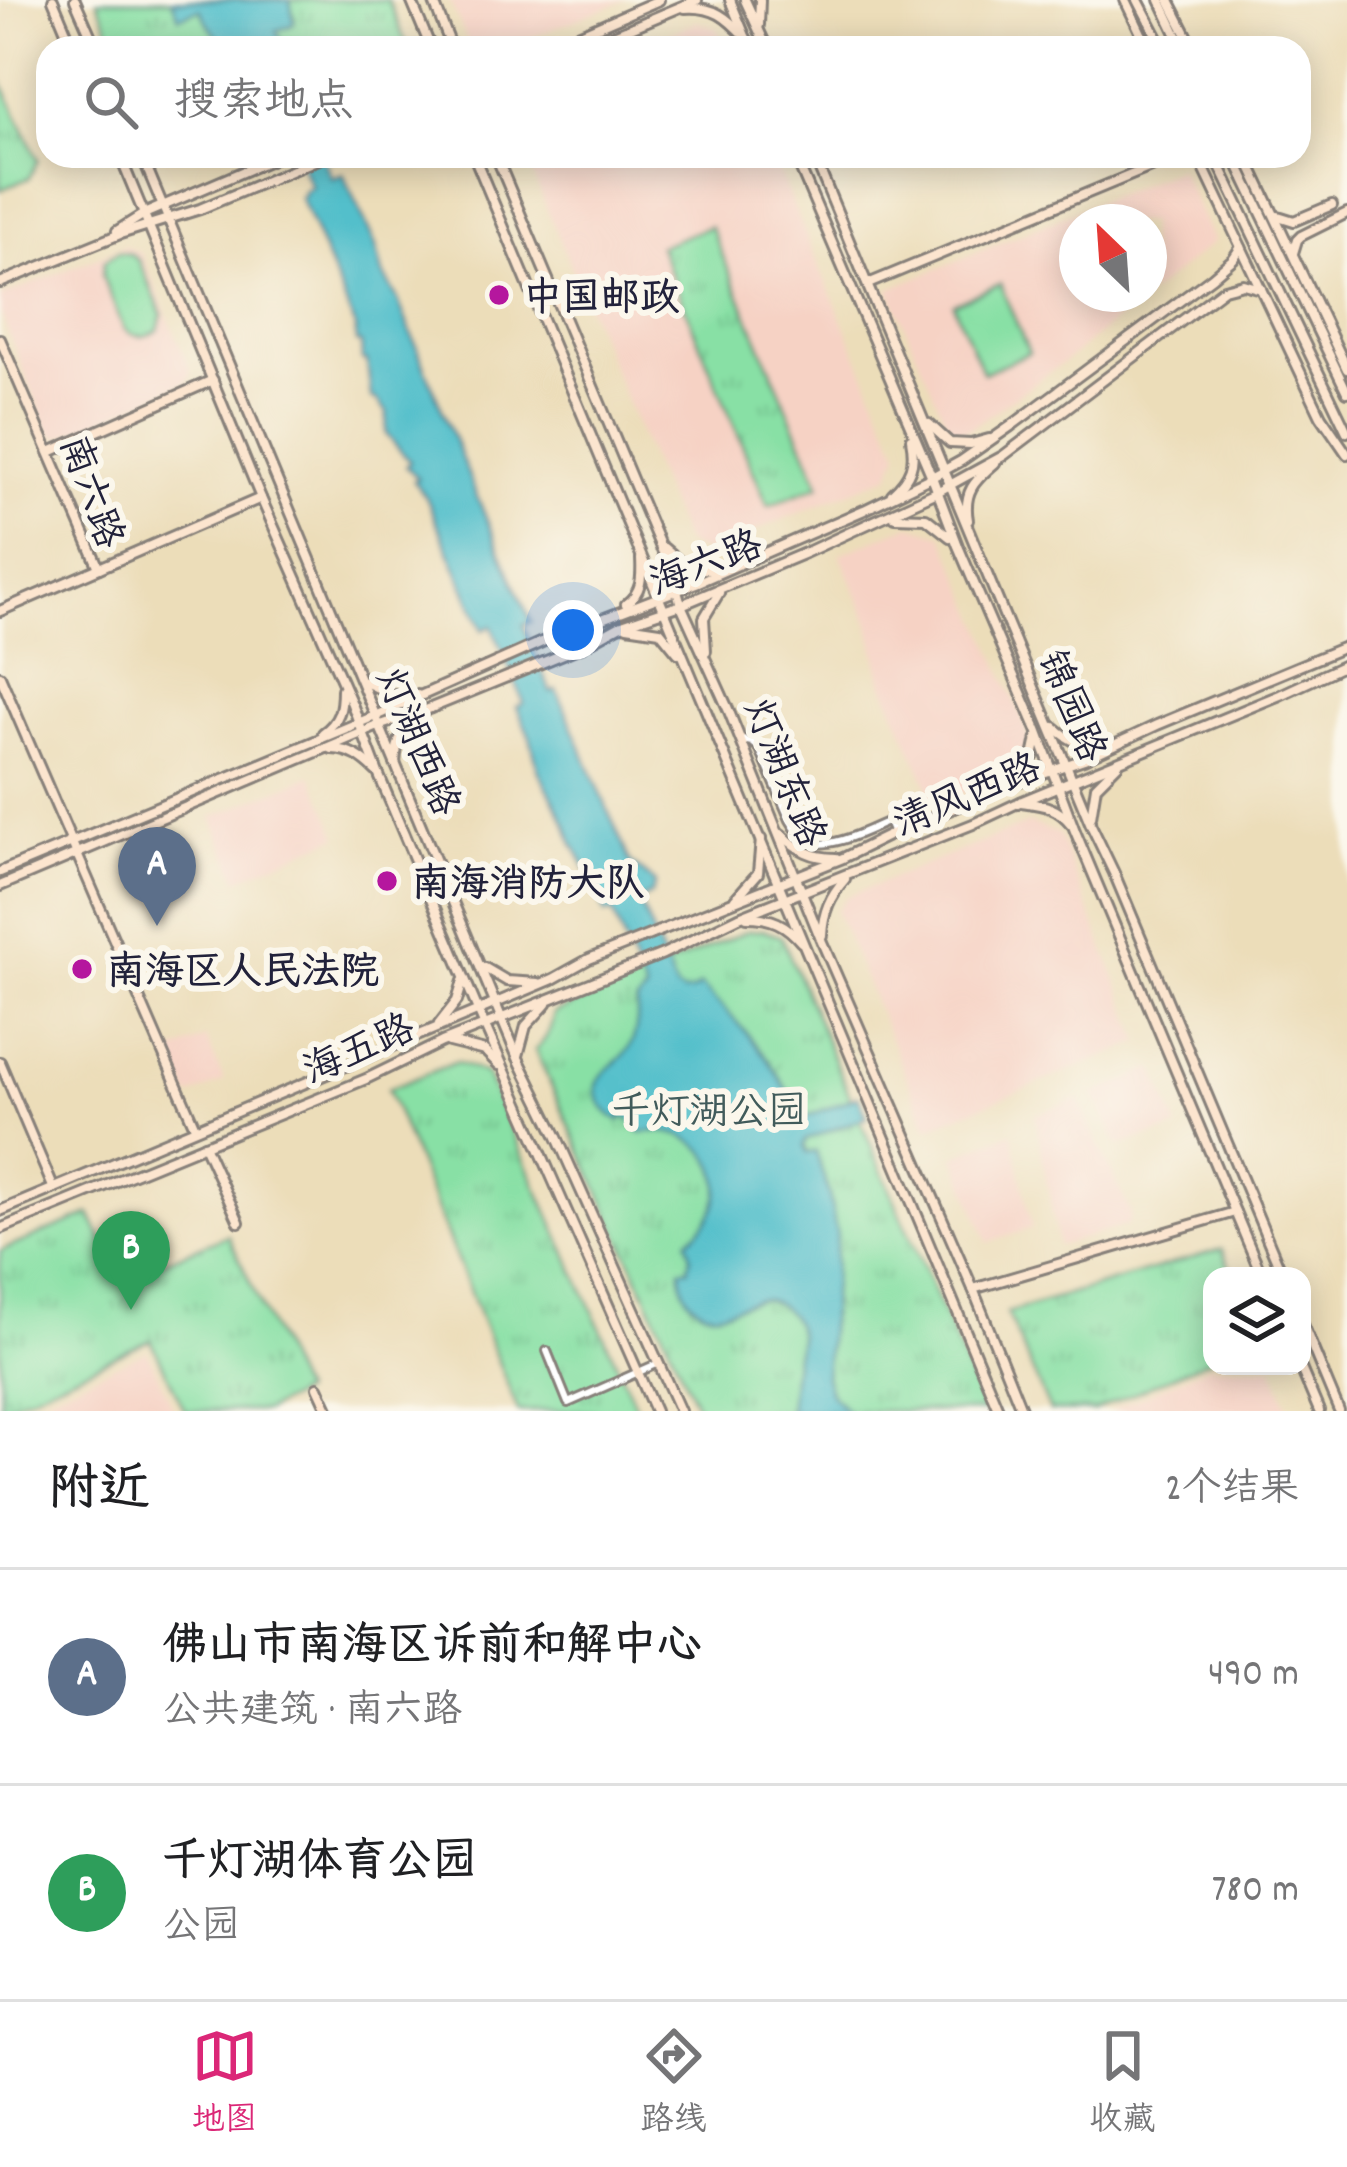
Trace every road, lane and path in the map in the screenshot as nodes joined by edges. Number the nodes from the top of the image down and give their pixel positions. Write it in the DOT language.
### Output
graph roads {
  1 [pos="52,0"];
  2 [pos="411,0"];
  3 [pos="433,0"];
  4 [pos="659,0"];
  5 [pos="698,0"];
  6 [pos="730,0"];
  7 [pos="746,0"];
  8 [pos="760,0"];
  9 [pos="1125,0"];
  10 [pos="1138,0"];
  11 [pos="1167,0"];
  12 [pos="77,4"];
  13 [pos="677,9"];
  14 [pos="760,32"];
  15 [pos="68,36"];
  16 [pos="91,36"];
  17 [pos="426,36"];
  18 [pos="449,36"];
  19 [pos="576,36"];
  20 [pos="613,36"];
  21 [pos="741,36"];
  22 [pos="745,36"];
  23 [pos="762,36"];
  24 [pos="1142,36"];
  25 [pos="1157,36"];
  26 [pos="1184,36"];
  27 [pos="125,168"];
  28 [pos="147,168"];
  29 [pos="251,168"];
  30 [pos="296,168"];
  31 [pos="479,168"];
  32 [pos="501,168"];
  33 [pos="800,168"];
  34 [pos="819,168"];
  35 [pos="1148,168"];
  36 [pos="1204,168"];
  37 [pos="1221,168"];
  38 [pos="1240,168"];
  39 [pos="1252,168"];
  40 [pos="1347,198"];
  41 [pos="163,205"];
  42 [pos="1332,205"];
  43 [pos="1274,213"];
  44 [pos="144,214"];
  45 [pos="1347,214"];
  46 [pos="170,220"];
  47 [pos="1326,223"];
  48 [pos="147,225"];
  49 [pos="1241,247"];
  50 [pos="1293,254"];
  51 [pos="0,282"];
  52 [pos="868,284"];
  53 [pos="1261,289"];
  54 [pos="0,339"];
  55 [pos="1347,369"];
  56 [pos="213,380"];
  57 [pos="1347,392"];
  58 [pos="923,418"];
  59 [pos="909,425"];
  60 [pos="1347,432"];
  61 [pos="996,436"];
  62 [pos="50,452"];
  63 [pos="1347,454"];
  64 [pos="1004,456"];
  65 [pos="945,470"];
  66 [pos="932,477"];
  67 [pos="950,485"];
  68 [pos="937,492"];
  69 [pos="261,498"];
  70 [pos="883,501"];
  71 [pos="887,517"];
  72 [pos="972,539"];
  73 [pos="659,543"];
  74 [pos="958,546"];
  75 [pos="641,551"];
  76 [pos="99,568"];
  77 [pos="726,570"];
  78 [pos="733,583"];
  79 [pos="677,590"];
  80 [pos="660,596"];
  81 [pos="681,604"];
  82 [pos="664,610"];
  83 [pos="0,611"];
  84 [pos="614,613"];
  85 [pos="619,626"];
  86 [pos="696,637"];
  87 [pos="678,643"];
  88 [pos="1347,646"];
  89 [pos="706,659"];
  90 [pos="1347,664"];
  91 [pos="687,667"];
  92 [pos="0,676"];
  93 [pos="361,680"];
  94 [pos="342,687"];
  95 [pos="424,694"];
  96 [pos="430,708"];
  97 [pos="376,721"];
  98 [pos="1049,723"];
  99 [pos="361,728"];
  100 [pos="1037,730"];
  101 [pos="315,739"];
  102 [pos="742,740"];
  103 [pos="1113,746"];
  104 [pos="319,751"];
  105 [pos="1122,760"];
  106 [pos="394,765"];
  107 [pos="1067,766"];
  108 [pos="1053,770"];
  109 [pos="378,773"];
  110 [pos="1073,780"];
  111 [pos="1014,783"];
  112 [pos="1060,785"];
  113 [pos="1020,802"];
  114 [pos="1091,825"];
  115 [pos="1076,831"];
  116 [pos="778,832"];
  117 [pos="894,832"];
  118 [pos="761,838"];
  119 [pos="71,842"];
  120 [pos="76,854"];
  121 [pos="844,858"];
  122 [pos="0,872"];
  123 [pos="850,874"];
  124 [pos="797,877"];
  125 [pos="779,883"];
  126 [pos="0,886"];
  127 [pos="803,892"];
  128 [pos="786,898"];
  129 [pos="732,902"];
  130 [pos="739,917"];
  131 [pos="822,943"];
  132 [pos="806,949"];
  133 [pos="481,964"];
  134 [pos="463,973"];
  135 [pos="545,982"];
  136 [pos="553,998"];
  137 [pos="496,1003"];
  138 [pos="478,1010"];
  139 [pos="502,1018"];
  140 [pos="485,1024"];
  141 [pos="436,1027"];
  142 [pos="442,1042"];
  143 [pos="518,1058"];
  144 [pos="0,1062"];
  145 [pos="503,1069"];
  146 [pos="194,1127"];
  147 [pos="203,1145"];
  148 [pos="52,1187"];
  149 [pos="0,1210"];
  150 [pos="1235,1212"];
  151 [pos="239,1222"];
  152 [pos="0,1229"];
  153 [pos="1258,1267"];
  154 [pos="1278,1267"];
  155 [pos="973,1289"];
  156 [pos="1311,1344"];
  157 [pos="547,1351"];
  158 [pos="658,1363"];
  159 [pos="638,1372"];
  160 [pos="1304,1375"];
  161 [pos="318,1387"];
  162 [pos="329,1411"];
  163 [pos="655,1411"];
  164 [pos="680,1411"];
  165 [pos="999,1411"];
  166 [pos="1022,1411"];
  167 [pos="1318,1411"];
  168 [pos="1339,1411"];
  1 -- 15 [label="main road"];
  2 -- 17 [label="main road"];
  3 -- 18 [label="main road"];
  4 -- 19 [label="main road"];
  5 -- 13 [label="main road"];
  6 -- 22 [label="main road"];
  7 -- 14 [label="main road"];
  8 -- 14 [label="main road"];
  9 -- 24 [label="main road"];
  10 -- 25 [label="main road"];
  11 -- 26 [label="main road"];
  12 -- 16 [label="main road"];
  13 -- 20 [label="main road"];
  13 -- 21 [label="main road"];
  14 -- 23 [label="main road"];
  27 -- 44 [label="main road, 灯湖西路"];
  28 -- 41 [label="main road, 灯湖西路"];
  29 -- 41 [label="main road"];
  30 -- 46 [label="main road"];
  31 -- 75 [label="main road, 灯湖东路"];
  32 -- 73 [label="main road, 灯湖东路"];
  33 -- 59 [label="main road, 锦园路"];
  34 -- 52 [label="main road, 锦园路"];
  35 -- 52 [label="main road"];
  36 -- 49 [label="main road"];
  37 -- 60 [label="main road"];
  38 -- 57 [label="main road"];
  39 -- 43 [label="main road"];
  40 -- 42 [label="main road"];
  41 -- 44 [label="main road"];
  41 -- 46 [label="main road, 灯湖西路"];
  42 -- 43 [label="main road"];
  42 -- 47 [label="main road"];
  43 -- 50 [label="main road"];
  44 -- 48 [label="main road, 灯湖西路"];
  44 -- 51 [label="main road"];
  45 -- 47 [label="main road"];
  46 -- 48 [label="main road"];
  46 -- 93 [label="main road, 灯湖西路"];
  47 -- 50 [label="main road"];
  48 -- 51 [label="main road"];
  48 -- 56 [label="main road, 灯湖西路"];
  49 -- 53 [label="main road"];
  49 -- 61 [label="main road, 海六路"];
  50 -- 55 [label="main road"];
  52 -- 58 [label="main road, 锦园路"];
  53 -- 63 [label="main road"];
  53 -- 64 [label="main road, 海六路"];
  54 -- 62 [label="main road, 南六路"];
  56 -- 62 [label="main road"];
  56 -- 69 [label="main road, 灯湖西路"];
  58 -- 61 [label="main road"];
  58 -- 65 [label="main road, 锦园路"];
  59 -- 66 [label="main road, 锦园路"];
  59 -- 70 [label="main road"];
  61 -- 65 [label="main road, 海六路"];
  62 -- 76 [label="main road, 南六路"];
  64 -- 67 [label="main road, 海六路"];
  64 -- 72 [label="main road"];
  65 -- 66 [label="main road, 海六路"];
  65 -- 67 [label="main road, 锦园路"];
  66 -- 68 [label="main road, 锦园路"];
  66 -- 70 [label="main road, 海六路"];
  67 -- 68 [label="main road, 海六路"];
  67 -- 72 [label="main road, 锦园路"];
  68 -- 71 [label="main road, 海六路"];
  68 -- 74 [label="main road, 锦园路"];
  69 -- 76 [label="main road"];
  69 -- 94 [label="main road, 灯湖西路"];
  70 -- 77 [label="main road, 海六路"];
  71 -- 74 [label="main road"];
  71 -- 78 [label="main road, 海六路"];
  72 -- 98 [label="main road, 锦园路"];
  73 -- 77 [label="main road"];
  73 -- 79 [label="main road, 灯湖东路"];
  74 -- 100 [label="main road, 锦园路"];
  75 -- 80 [label="main road, 灯湖东路"];
  75 -- 84 [label="main road"];
  76 -- 83 [label="main road, 南六路"];
  77 -- 79 [label="main road, 海六路"];
  78 -- 81 [label="main road, 海六路"];
  78 -- 89 [label="main road"];
  79 -- 80 [label="main road, 海六路"];
  79 -- 81 [label="main road, 灯湖东路"];
  80 -- 82 [label="main road, 灯湖东路"];
  80 -- 84 [label="main road, 海六路"];
  81 -- 82 [label="main road, 海六路"];
  81 -- 86 [label="main road, 灯湖东路"];
  82 -- 85 [label="main road, 海六路"];
  82 -- 87 [label="main road, 灯湖东路"];
  84 -- 95 [label="main road, 海六路"];
  85 -- 91 [label="main road"];
  85 -- 96 [label="main road, 海六路"];
  86 -- 87 [label="main road"];
  86 -- 89 [label="main road, 灯湖东路"];
  87 -- 91 [label="main road, 灯湖东路"];
  88 -- 103 [label="main road, 清风西路"];
  89 -- 102 [label="main road, 灯湖东路"];
  90 -- 105 [label="main road, 清风西路"];
  91 -- 118 [label="main road, 灯湖东路"];
  92 -- 119 [label="main road"];
  93 -- 95 [label="main road"];
  93 -- 97 [label="main road, 灯湖西路"];
  94 -- 99 [label="main road, 灯湖西路"];
  94 -- 101 [label="main road"];
  95 -- 97 [label="main road, 海六路"];
  96 -- 97 [label="main road, 海六路"];
  96 -- 106 [label="main road"];
  97 -- 99 [label="main road, 海六路"];
  97 -- 106 [label="main road, 灯湖西路"];
  98 -- 103 [label="main road"];
  98 -- 107 [label="main road, 锦园路"];
  99 -- 101 [label="main road, 海六路"];
  99 -- 104 [label="main road, 海六路"];
  99 -- 109 [label="main road, 灯湖西路"];
  100 -- 108 [label="main road, 锦园路"];
  100 -- 111 [label="main road"];
  101 -- 119 [label="main road, 海六路"];
  102 -- 116 [label="main road, 灯湖东路"];
  102 -- 117 [label="street"];
  103 -- 107 [label="main road, 清风西路"];
  104 -- 109 [label="main road"];
  104 -- 120 [label="main road, 海六路"];
  105 -- 110 [label="main road, 清风西路"];
  105 -- 114 [label="main road"];
  106 -- 133 [label="main road, 灯湖西路"];
  107 -- 108 [label="main road, 清风西路"];
  107 -- 110 [label="main road, 锦园路"];
  108 -- 111 [label="main road, 清风西路"];
  108 -- 112 [label="main road, 锦园路"];
  109 -- 134 [label="main road, 灯湖西路"];
  110 -- 112 [label="main road, 清风西路"];
  110 -- 114 [label="main road, 锦园路"];
  111 -- 117 [label="main road, 清风西路"];
  112 -- 113 [label="main road, 清风西路"];
  112 -- 115 [label="main road, 锦园路"];
  113 -- 115 [label="main road"];
  113 -- 123 [label="main road, 清风西路"];
  114 -- 154 [label="main road, 锦园路"];
  115 -- 150 [label="main road, 锦园路"];
  116 -- 121 [label="main road"];
  116 -- 124 [label="main road, 灯湖东路"];
  117 -- 121 [label="main road, 清风西路"];
  118 -- 125 [label="main road, 灯湖东路"];
  118 -- 129 [label="main road"];
  119 -- 120 [label="main road"];
  119 -- 122 [label="main road, 海六路"];
  120 -- 126 [label="main road, 海六路"];
  120 -- 146 [label="main road"];
  121 -- 124 [label="main road, 清风西路"];
  123 -- 127 [label="main road, 清风西路"];
  123 -- 131 [label="main road"];
  124 -- 125 [label="main road, 清风西路"];
  124 -- 127 [label="main road, 灯湖东路"];
  125 -- 128 [label="main road, 灯湖东路"];
  125 -- 129 [label="main road, 清风西路"];
  127 -- 128 [label="main road, 清风西路"];
  127 -- 131 [label="main road, 灯湖东路"];
  128 -- 130 [label="main road, 清风西路"];
  128 -- 132 [label="main road, 灯湖东路"];
  129 -- 135 [label="main road"];
  130 -- 132 [label="main road"];
  130 -- 136 [label="main road, 海五路"];
  131 -- 155 [label="main road, 灯湖东路"];
  132 -- 165 [label="main road, 灯湖东路"];
  133 -- 135 [label="main road"];
  133 -- 137 [label="main road, 灯湖西路"];
  134 -- 138 [label="main road, 灯湖西路"];
  134 -- 141 [label="main road"];
  135 -- 137 [label="main road"];
  136 -- 139 [label="main road, 海五路"];
  136 -- 143 [label="main road"];
  137 -- 138 [label="main road"];
  137 -- 139 [label="main road, 灯湖西路"];
  138 -- 140 [label="main road, 灯湖西路"];
  138 -- 141 [label="main road"];
  139 -- 140 [label="main road, 海五路"];
  139 -- 143 [label="main road, 灯湖西路"];
  140 -- 142 [label="main road, 海五路"];
  140 -- 145 [label="main road, 灯湖西路"];
  141 -- 146 [label="main road"];
  142 -- 145 [label="main road"];
  142 -- 147 [label="main road, 海五路"];
  143 -- 158 [label="main road, 灯湖西路"];
  144 -- 148 [label="main road"];
  145 -- 159 [label="main road, 灯湖西路"];
  146 -- 148 [label="main road"];
  147 -- 151 [label="main road"];
  147 -- 152 [label="main road, 海五路"];
  148 -- 149 [label="main road"];
  150 -- 153 [label="main road, 锦园路"];
  150 -- 155 [label="main road"];
  155 -- 166 [label="main road, 灯湖东路"];
  156 -- 168 [label="main road"];
  157 -- 159 [label="street"];
  158 -- 159 [label="street"];
  158 -- 164 [label="main road, 灯湖西路"];
  159 -- 163 [label="main road, 灯湖西路"];
  160 -- 167 [label="main road"];
  161 -- 162 [label="main road"];
}
